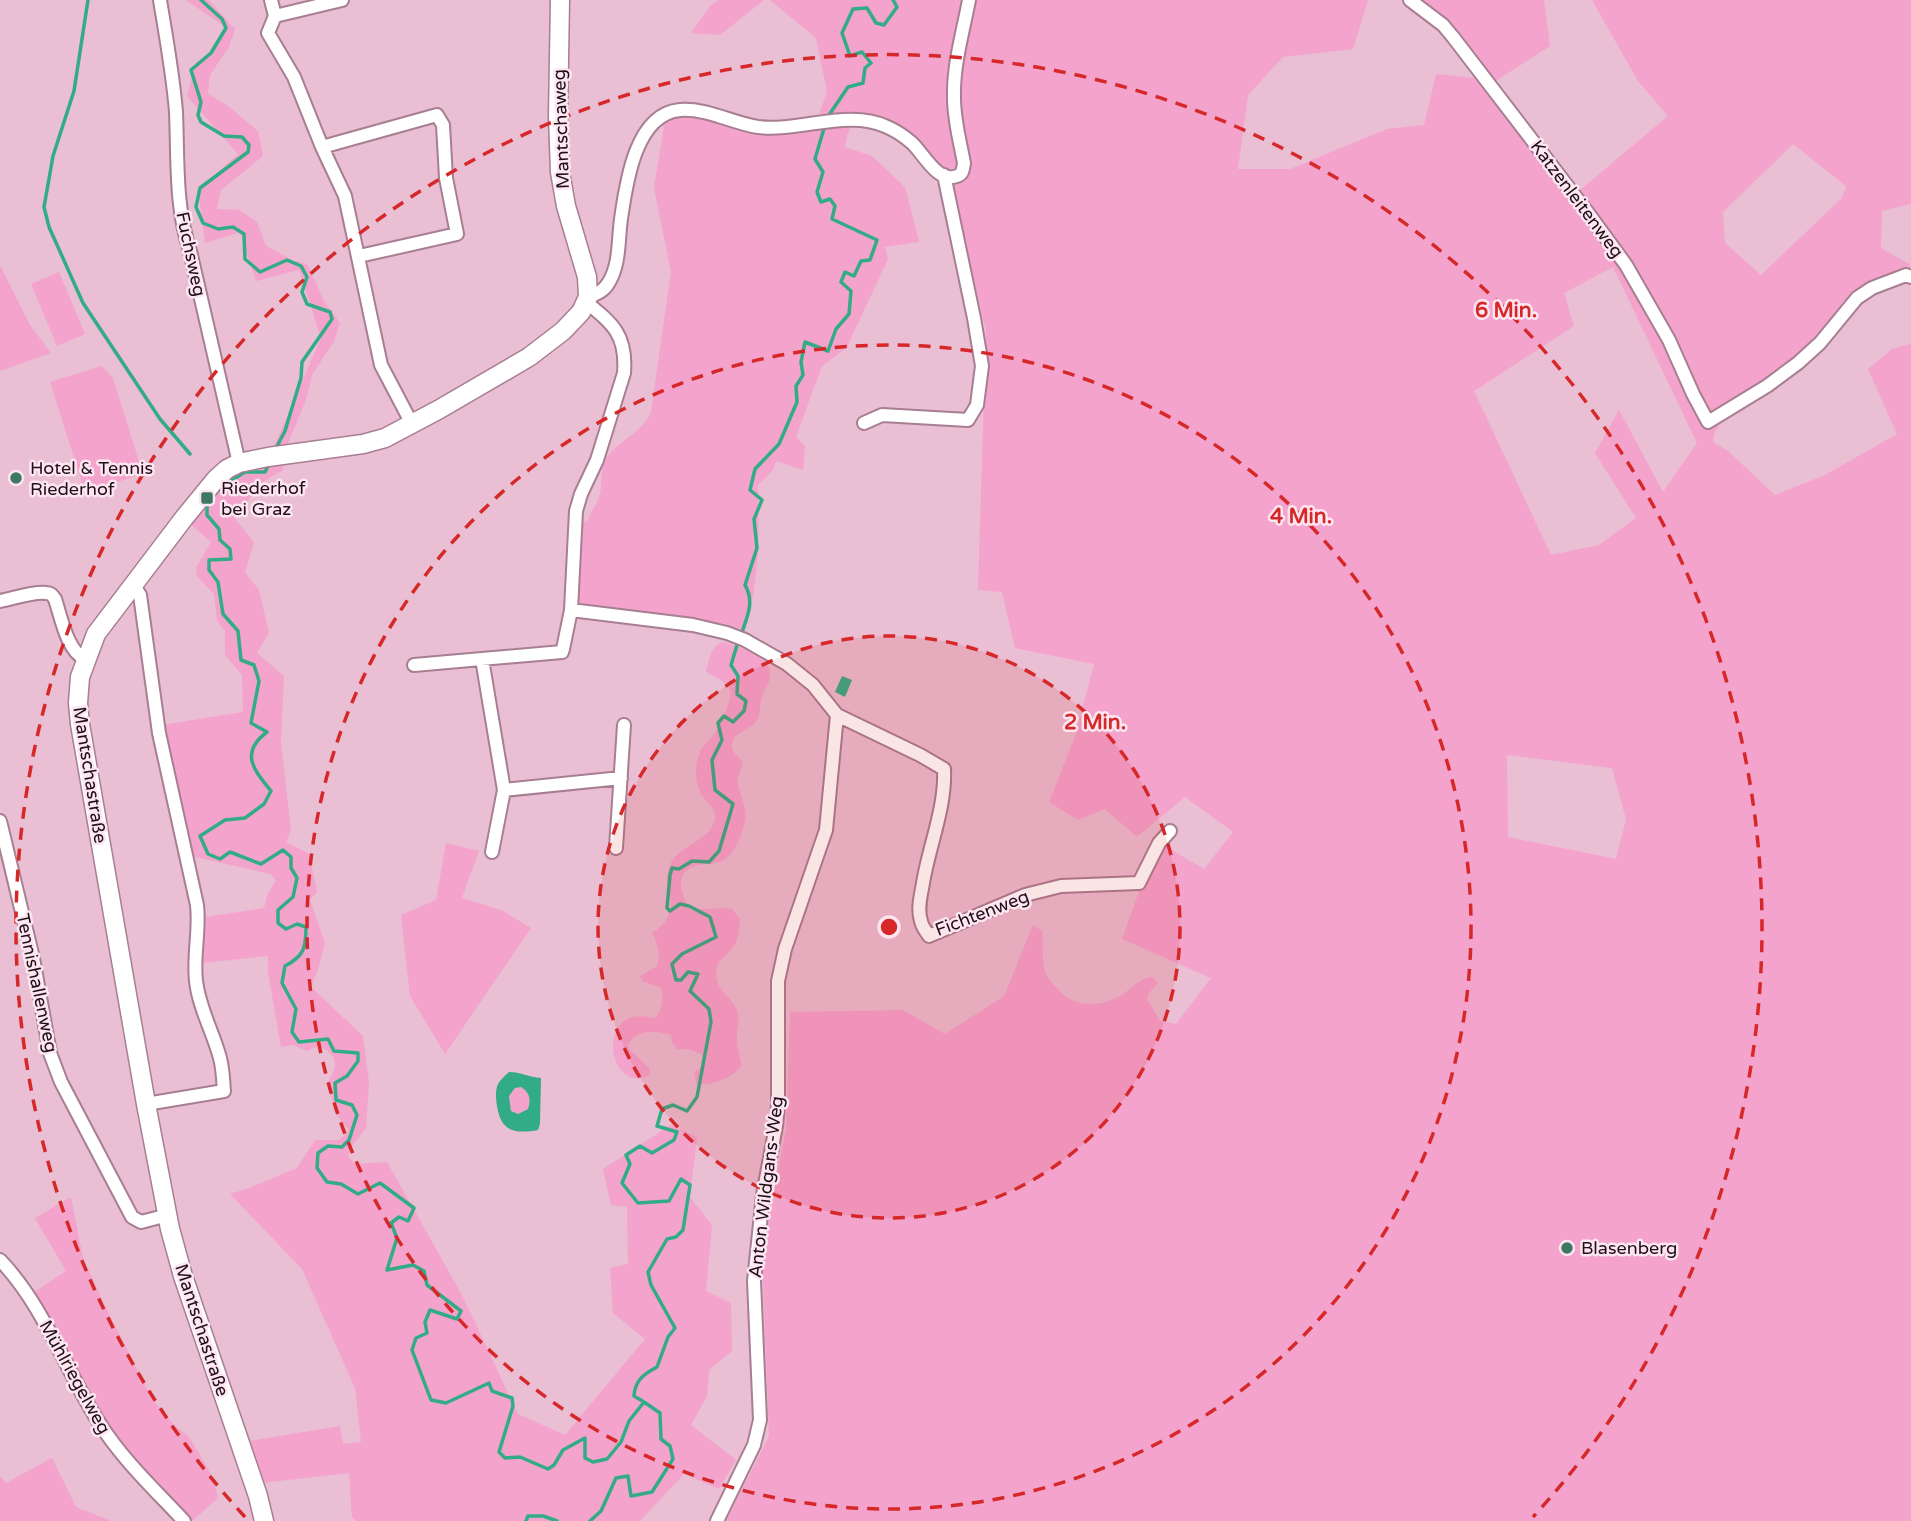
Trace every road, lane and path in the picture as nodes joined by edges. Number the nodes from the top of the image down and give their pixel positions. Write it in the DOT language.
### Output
graph roads {
  1 [pos="160,0"];
  2 [pos="271,0"];
  3 [pos="342,0"];
  4 [pos="560,0"];
  5 [pos="970,0"];
  6 [pos="1410,0"];
  7 [pos="275,16"];
  8 [pos="322,147"];
  9 [pos="944,175"];
  10 [pos="359,256"];
  11 [pos="1911,277"];
  12 [pos="587,300"];
  13 [pos="864,423"];
  14 [pos="412,424"];
  15 [pos="239,463"];
  16 [pos="133,584"];
  17 [pos="0,601"];
  18 [pos="571,610"];
  19 [pos="85,659"];
  20 [pos="482,659"];
  21 [pos="414,666"];
  22 [pos="837,715"];
  23 [pos="624,725"];
  24 [pos="621,778"];
  25 [pos="504,790"];
  26 [pos="0,821"];
  27 [pos="1170,831"];
  28 [pos="616,848"];
  29 [pos="492,852"];
  30 [pos="146,1104"];
  31 [pos="168,1215"];
  32 [pos="0,1261"];
  33 [pos="184,1521"];
  34 [pos="264,1521"];
  35 [pos="717,1521"];
  1 -- 15 [label="street, Fuchsweg"];
  2 -- 7 [label="street"];
  3 -- 7 [label="street"];
  4 -- 12 [label="street, Mantschaweg"];
  5 -- 9 [label="street"];
  6 -- 11 [label="street, Katzenleitenweg"];
  7 -- 8 [label="street"];
  8 -- 10 [label="street"];
  8 -- 10 [label="street"];
  9 -- 12 [label="street"];
  9 -- 13 [label="street"];
  10 -- 14 [label="street"];
  12 -- 14 [label="street, Mantschastraße"];
  12 -- 18 [label="street"];
  14 -- 15 [label="street, Mantschastraße"];
  15 -- 16 [label="street, Mantschastraße"];
  16 -- 19 [label="street, Mantschastraße"];
  16 -- 30 [label="street"];
  17 -- 19 [label="street"];
  18 -- 20 [label="street"];
  18 -- 22 [label="street"];
  19 -- 30 [label="street, Mantschastraße"];
  20 -- 21 [label="street"];
  20 -- 25 [label="street"];
  22 -- 27 [label="street, Fichtenweg"];
  22 -- 35 [label="street, Anton Wildgans-Weg"];
  23 -- 24 [label="street"];
  24 -- 25 [label="street"];
  24 -- 28 [label="street"];
  25 -- 29 [label="street"];
  26 -- 31 [label="street, Tennishallenweg"];
  30 -- 31 [label="street, Mantschastraße"];
  31 -- 34 [label="street, Mantschastraße"];
  32 -- 33 [label="street, Mühlriegelweg"];
}
